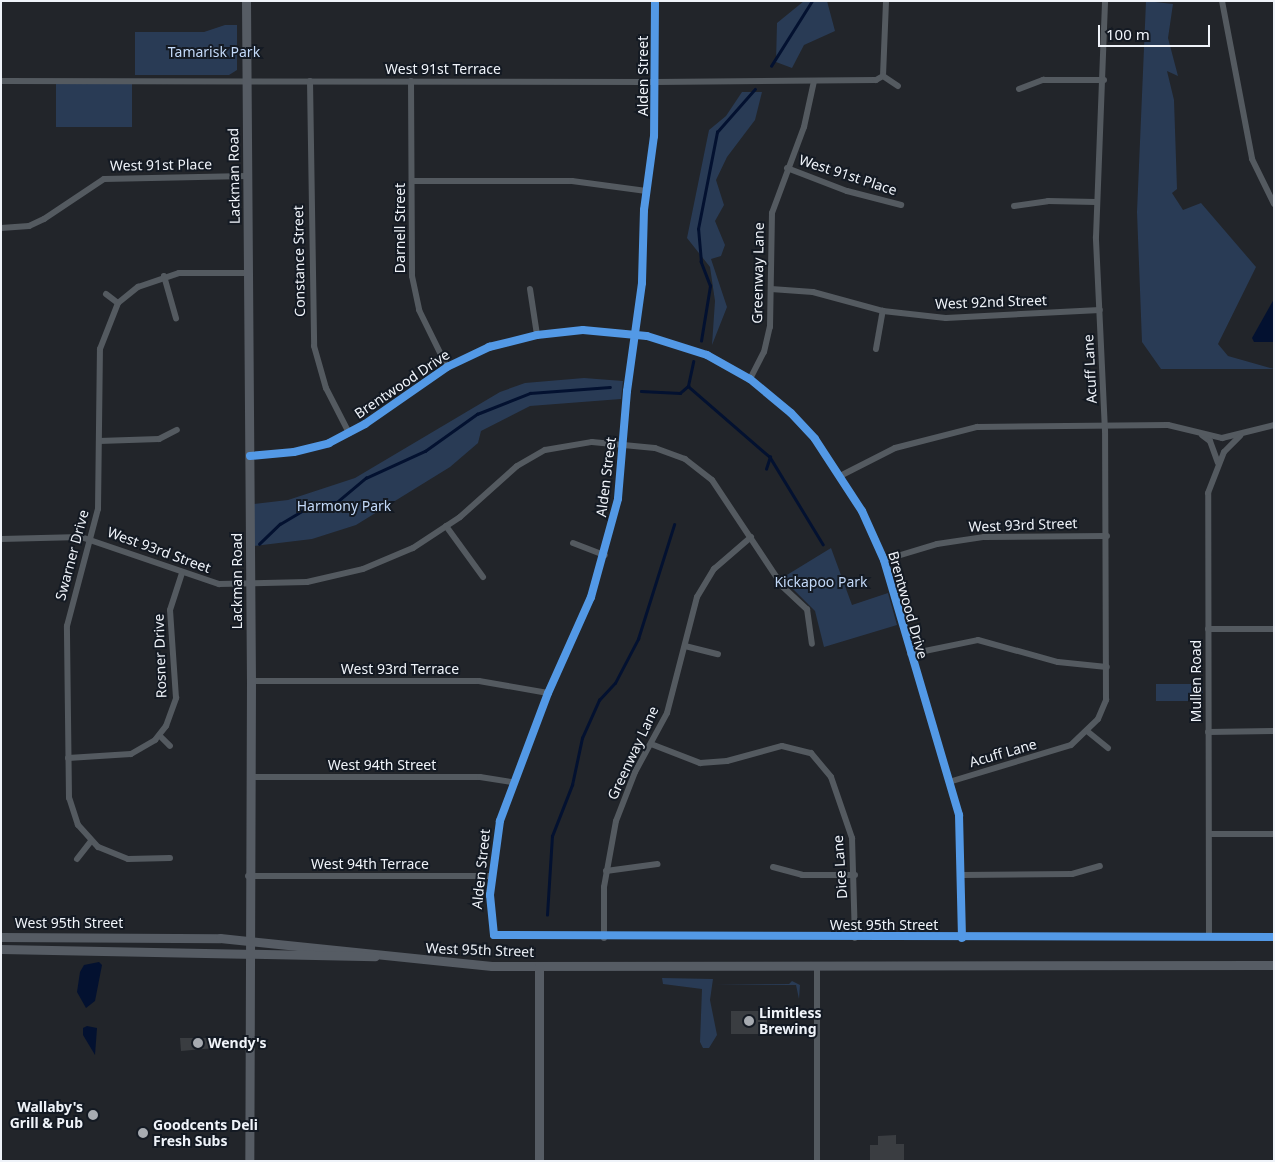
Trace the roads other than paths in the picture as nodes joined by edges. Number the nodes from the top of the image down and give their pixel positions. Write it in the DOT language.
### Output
graph roads {
  1 [pos="246,1"];
  2 [pos="655,1"];
  3 [pos="886,1"];
  4 [pos="1105,1"];
  5 [pos="1222,1"];
  6 [pos="883,76"];
  7 [pos="814,80"];
  8 [pos="1104,80"];
  9 [pos="1,81"];
  10 [pos="246,81"];
  11 [pos="310,81"];
  12 [pos="411,81"];
  13 [pos="655,82"];
  14 [pos="898,86"];
  15 [pos="1019,89"];
  16 [pos="787,168"];
  17 [pos="246,176"];
  18 [pos="413,181"];
  19 [pos="646,191"];
  20 [pos="1096,202"];
  21 [pos="1274,204"];
  22 [pos="901,205"];
  23 [pos="1014,206"];
  24 [pos="1,228"];
  25 [pos="249,273"];
  26 [pos="164,276"];
  27 [pos="530,289"];
  28 [pos="771,289"];
  29 [pos="106,294"];
  30 [pos="118,303"];
  31 [pos="1100,310"];
  32 [pos="883,311"];
  33 [pos="176,318"];
  34 [pos="636,334"];
  35 [pos="537,335"];
  36 [pos="876,349"];
  37 [pos="447,367"];
  38 [pos="750,379"];
  39 [pos="1105,424"];
  40 [pos="1274,425"];
  41 [pos="177,430"];
  42 [pos="348,433"];
  43 [pos="1201,435"];
  44 [pos="1240,436"];
  45 [pos="99,441"];
  46 [pos="624,444"];
  47 [pos="250,456"];
  48 [pos="1218,463"];
  49 [pos="842,475"];
  50 [pos="446,526"];
  51 [pos="1107,536"];
  52 [pos="751,537"];
  53 [pos="1,538"];
  54 [pos="91,540"];
  55 [pos="573,543"];
  56 [pos="604,555"];
  57 [pos="884,560"];
  58 [pos="182,573"];
  59 [pos="482,578"];
  60 [pos="251,585"];
  61 [pos="1274,628"];
  62 [pos="1208,629"];
  63 [pos="812,644"];
  64 [pos="685,646"];
  65 [pos="718,654"];
  66 [pos="910,654"];
  67 [pos="1107,667"];
  68 [pos="251,682"];
  69 [pos="548,693"];
  70 [pos="1087,731"];
  71 [pos="1274,731"];
  72 [pos="1208,732"];
  73 [pos="160,736"];
  74 [pos="651,744"];
  75 [pos="170,746"];
  76 [pos="1108,748"];
  77 [pos="68,758"];
  78 [pos="251,777"];
  79 [pos="513,782"];
  80 [pos="949,782"];
  81 [pos="1209,834"];
  82 [pos="1274,834"];
  83 [pos="91,842"];
  84 [pos="170,858"];
  85 [pos="77,859"];
  86 [pos="658,864"];
  87 [pos="773,866"];
  88 [pos="1100,866"];
  89 [pos="606,871"];
  90 [pos="962,874"];
  91 [pos="855,875"];
  92 [pos="248,876"];
  93 [pos="491,876"];
  94 [pos="494,935"];
  95 [pos="1,937"];
  96 [pos="1209,937"];
  97 [pos="1274,937"];
  98 [pos="604,938"];
  99 [pos="855,938"];
  100 [pos="962,938"];
  101 [pos="248,940"];
  102 [pos="1,949"];
  103 [pos="248,953"];
  104 [pos="375,956"];
  105 [pos="1274,964"];
  106 [pos="539,966"];
  107 [pos="817,966"];
  108 [pos="249,1161"];
  109 [pos="540,1161"];
  110 [pos="817,1161"];
  1 -- 10 [label="main road, Lackman Road"];
  2 -- 13 [label="street, Alden Street"];
  3 -- 6 [label="street"];
  4 -- 8 [label="street, Acuff Lane"];
  5 -- 21 [label="street"];
  6 -- 7 [label="street, West 91st Terrace"];
  6 -- 14 [label="street"];
  7 -- 13 [label="street, West 91st Terrace"];
  7 -- 16 [label="street, Greenway Lane"];
  8 -- 15 [label="street"];
  8 -- 20 [label="street, Acuff Lane"];
  9 -- 10 [label="street, West 91st Terrace"];
  10 -- 11 [label="street, West 91st Terrace"];
  10 -- 17 [label="main road, Lackman Road"];
  11 -- 12 [label="street, West 91st Terrace"];
  11 -- 42 [label="street, Constance Street"];
  12 -- 13 [label="street, West 91st Terrace"];
  12 -- 18 [label="street, Darnell Street"];
  13 -- 19 [label="street, Alden Street"];
  16 -- 22 [label="street, West 91st Place"];
  16 -- 28 [label="street, Greenway Lane"];
  17 -- 24 [label="street, West 91st Place"];
  17 -- 25 [label="main road, Lackman Road"];
  18 -- 19 [label="street"];
  18 -- 37 [label="street, Darnell Street"];
  19 -- 34 [label="street, Alden Street"];
  20 -- 23 [label="street"];
  20 -- 31 [label="street, Acuff Lane"];
  25 -- 26 [label="street"];
  25 -- 47 [label="main road, Lackman Road"];
  26 -- 30 [label="street"];
  26 -- 33 [label="street"];
  27 -- 35 [label="street"];
  28 -- 32 [label="street, West 92nd Street"];
  28 -- 38 [label="street, Greenway Lane"];
  29 -- 30 [label="street"];
  30 -- 45 [label="street, Swarner Drive"];
  31 -- 32 [label="street, West 92nd Street"];
  31 -- 39 [label="street, Acuff Lane"];
  32 -- 36 [label="street"];
  34 -- 35 [label="street, Brentwood Drive"];
  34 -- 38 [label="street, Brentwood Drive"];
  34 -- 46 [label="street, Alden Street"];
  35 -- 37 [label="street, Brentwood Drive"];
  37 -- 42 [label="street, Brentwood Drive"];
  38 -- 49 [label="street, Brentwood Drive"];
  39 -- 43 [label="street"];
  39 -- 49 [label="street"];
  39 -- 51 [label="street, Acuff Lane"];
  40 -- 44 [label="street"];
  41 -- 45 [label="street"];
  42 -- 47 [label="street, Brentwood Drive"];
  43 -- 44 [label="street"];
  43 -- 48 [label="street"];
  44 -- 48 [label="street, Mullen Road"];
  45 -- 54 [label="street, Swarner Drive"];
  46 -- 50 [label="street, West 93rd Street"];
  46 -- 52 [label="street, West 93rd Street"];
  46 -- 56 [label="street, Alden Street"];
  47 -- 60 [label="main road, Lackman Road"];
  48 -- 62 [label="street, Mullen Road"];
  49 -- 57 [label="street, Brentwood Drive"];
  50 -- 59 [label="street"];
  50 -- 60 [label="street, West 93rd Street"];
  51 -- 57 [label="street, West 93rd Street"];
  51 -- 67 [label="street, Acuff Lane"];
  52 -- 63 [label="street, West 93rd Street"];
  52 -- 64 [label="street, Greenway Lane"];
  53 -- 54 [label="street, West 93rd Street"];
  54 -- 58 [label="street, West 93rd Street"];
  54 -- 77 [label="street, Swarner Drive"];
  55 -- 56 [label="street"];
  56 -- 69 [label="street, Alden Street"];
  57 -- 66 [label="street, Brentwood Drive"];
  58 -- 60 [label="street, West 93rd Street"];
  58 -- 73 [label="street, Rosner Drive"];
  60 -- 68 [label="main road, Lackman Road"];
  61 -- 62 [label="street"];
  62 -- 72 [label="street, Mullen Road"];
  64 -- 65 [label="street"];
  64 -- 74 [label="street, Greenway Lane"];
  66 -- 67 [label="street"];
  66 -- 80 [label="street, Brentwood Drive"];
  67 -- 70 [label="street, Acuff Lane"];
  68 -- 69 [label="street, West 93rd Terrace"];
  68 -- 78 [label="main road, Lackman Road"];
  69 -- 79 [label="street, Alden Street"];
  70 -- 76 [label="street"];
  70 -- 80 [label="street, Acuff Lane"];
  71 -- 72 [label="street"];
  72 -- 81 [label="street, Mullen Road"];
  73 -- 75 [label="street"];
  73 -- 77 [label="street"];
  74 -- 89 [label="street, Greenway Lane"];
  74 -- 91 [label="street, Dice Lane"];
  77 -- 83 [label="street, Swarner Drive"];
  78 -- 79 [label="street, West 94th Street"];
  78 -- 92 [label="main road, Lackman Road"];
  79 -- 93 [label="street, Alden Street"];
  80 -- 90 [label="street, Brentwood Drive"];
  81 -- 82 [label="street"];
  81 -- 96 [label="street, Mullen Road"];
  83 -- 84 [label="street"];
  83 -- 85 [label="street"];
  86 -- 89 [label="street"];
  87 -- 91 [label="street"];
  88 -- 90 [label="street"];
  89 -- 98 [label="street, Greenway Lane"];
  90 -- 100 [label="street, Brentwood Drive"];
  91 -- 99 [label="street, Dice Lane"];
  92 -- 93 [label="street, West 94th Terrace"];
  92 -- 101 [label="main road, Lackman Road"];
  93 -- 94 [label="street, Alden Street"];
  94 -- 98 [label="street, West 95th Street"];
  95 -- 101 [label="main road, West 95th Street"];
  96 -- 97 [label="street, West 95th Street"];
  96 -- 100 [label="street, West 95th Street"];
  98 -- 99 [label="street, West 95th Street"];
  99 -- 100 [label="street, West 95th Street"];
  101 -- 103 [label="main road, Lackman Road"];
  101 -- 104 [label="main road, West 95th Street"];
  102 -- 103 [label="main road, West 95th Street"];
  103 -- 104 [label="main road, West 95th Street"];
  103 -- 108 [label="main road, Lackman Road"];
  104 -- 106 [label="main road, West 95th Street"];
  105 -- 107 [label="main road, West 95th Street"];
  106 -- 107 [label="main road, West 95th Street"];
  106 -- 109 [label="main road"];
  107 -- 110 [label="street"];
}
